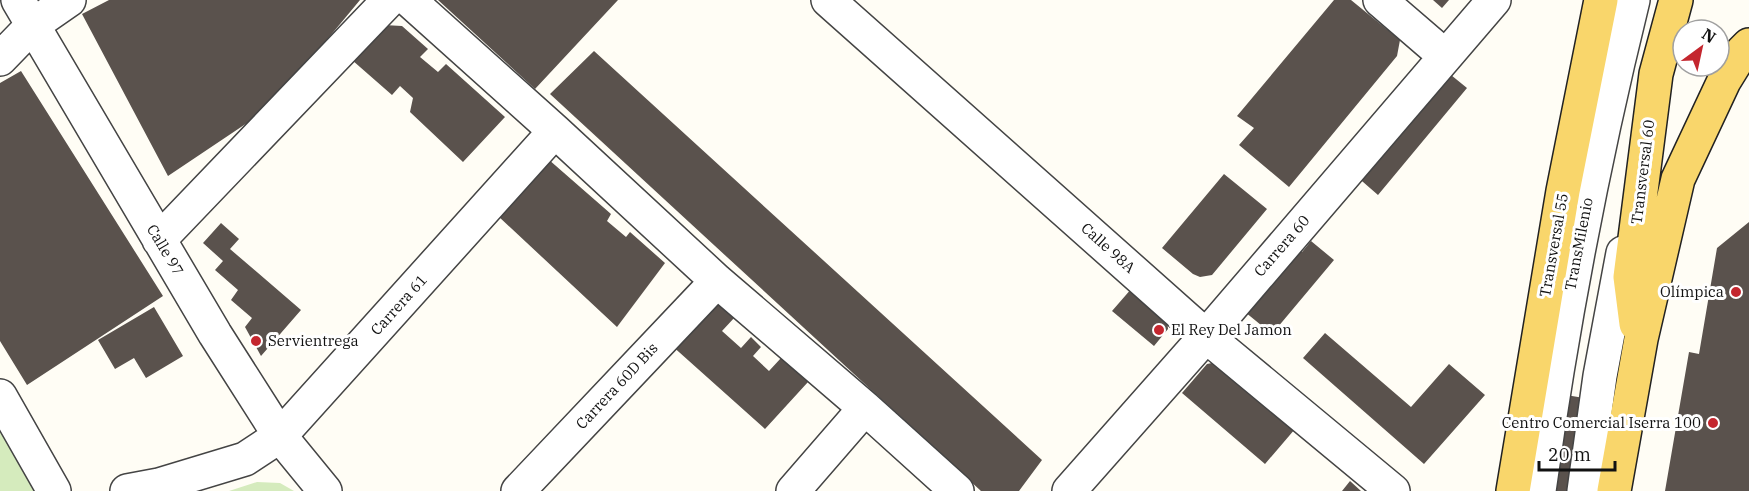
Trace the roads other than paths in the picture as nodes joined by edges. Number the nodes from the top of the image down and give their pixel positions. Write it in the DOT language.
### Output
graph roads {
  1 [pos="69,0"];
  2 [pos="389,0"];
  3 [pos="409,0"];
  4 [pos="828,0"];
  5 [pos="1380,0"];
  6 [pos="1494,0"];
  7 [pos="1601,0"];
  8 [pos="1633,0"];
  9 [pos="1665,0"];
  10 [pos="1676,0"];
  11 [pos="25,13"];
  12 [pos="1749,45"];
  13 [pos="1445,56"];
  14 [pos="0,58"];
  15 [pos="555,131"];
  16 [pos="159,240"];
  17 [pos="1625,278"];
  18 [pos="717,281"];
  19 [pos="1206,336"];
  20 [pos="1640,345"];
  21 [pos="0,396"];
  22 [pos="865,408"];
  23 [pos="280,436"];
  24 [pos="54,491"];
  25 [pos="127,491"];
  26 [pos="325,491"];
  27 [pos="518,491"];
  28 [pos="793,491"];
  29 [pos="957,491"];
  30 [pos="1069,491"];
  31 [pos="1393,491"];
  32 [pos="1514,491"];
  33 [pos="1539,491"];
  34 [pos="1584,491"];
  35 [pos="1614,491"];
  1 -- 11 [label="street"];
  2 -- 16 [label="street"];
  3 -- 15 [label="street"];
  4 -- 19 [label="street, Calle 98A"];
  5 -- 13 [label="street"];
  6 -- 13 [label="street, Carrera 60"];
  7 -- 32 [label="main road, Transversal 55"];
  8 -- 33 [label="street, TransMilenio"];
  9 -- 17 [label="street"];
  10 -- 17 [label="main road, Transversal 60"];
  11 -- 14 [label="street"];
  11 -- 16 [label="street, Calle 97"];
  12 -- 20 [label="main road"];
  13 -- 19 [label="street, Carrera 60"];
  15 -- 18 [label="street"];
  15 -- 23 [label="street, Carrera 61"];
  16 -- 23 [label="street, Calle 97"];
  17 -- 20 [label="main road, Transversal 60"];
  17 -- 34 [label="street"];
  18 -- 22 [label="street"];
  18 -- 27 [label="street, Carrera 60D Bis"];
  19 -- 30 [label="street, Carrera 60"];
  19 -- 31 [label="street, Calle 98A"];
  20 -- 35 [label="main road"];
  21 -- 24 [label="street"];
  22 -- 28 [label="street"];
  22 -- 29 [label="street"];
  23 -- 25 [label="street, Carrera 61"];
  23 -- 26 [label="street, Calle 97"];
}
